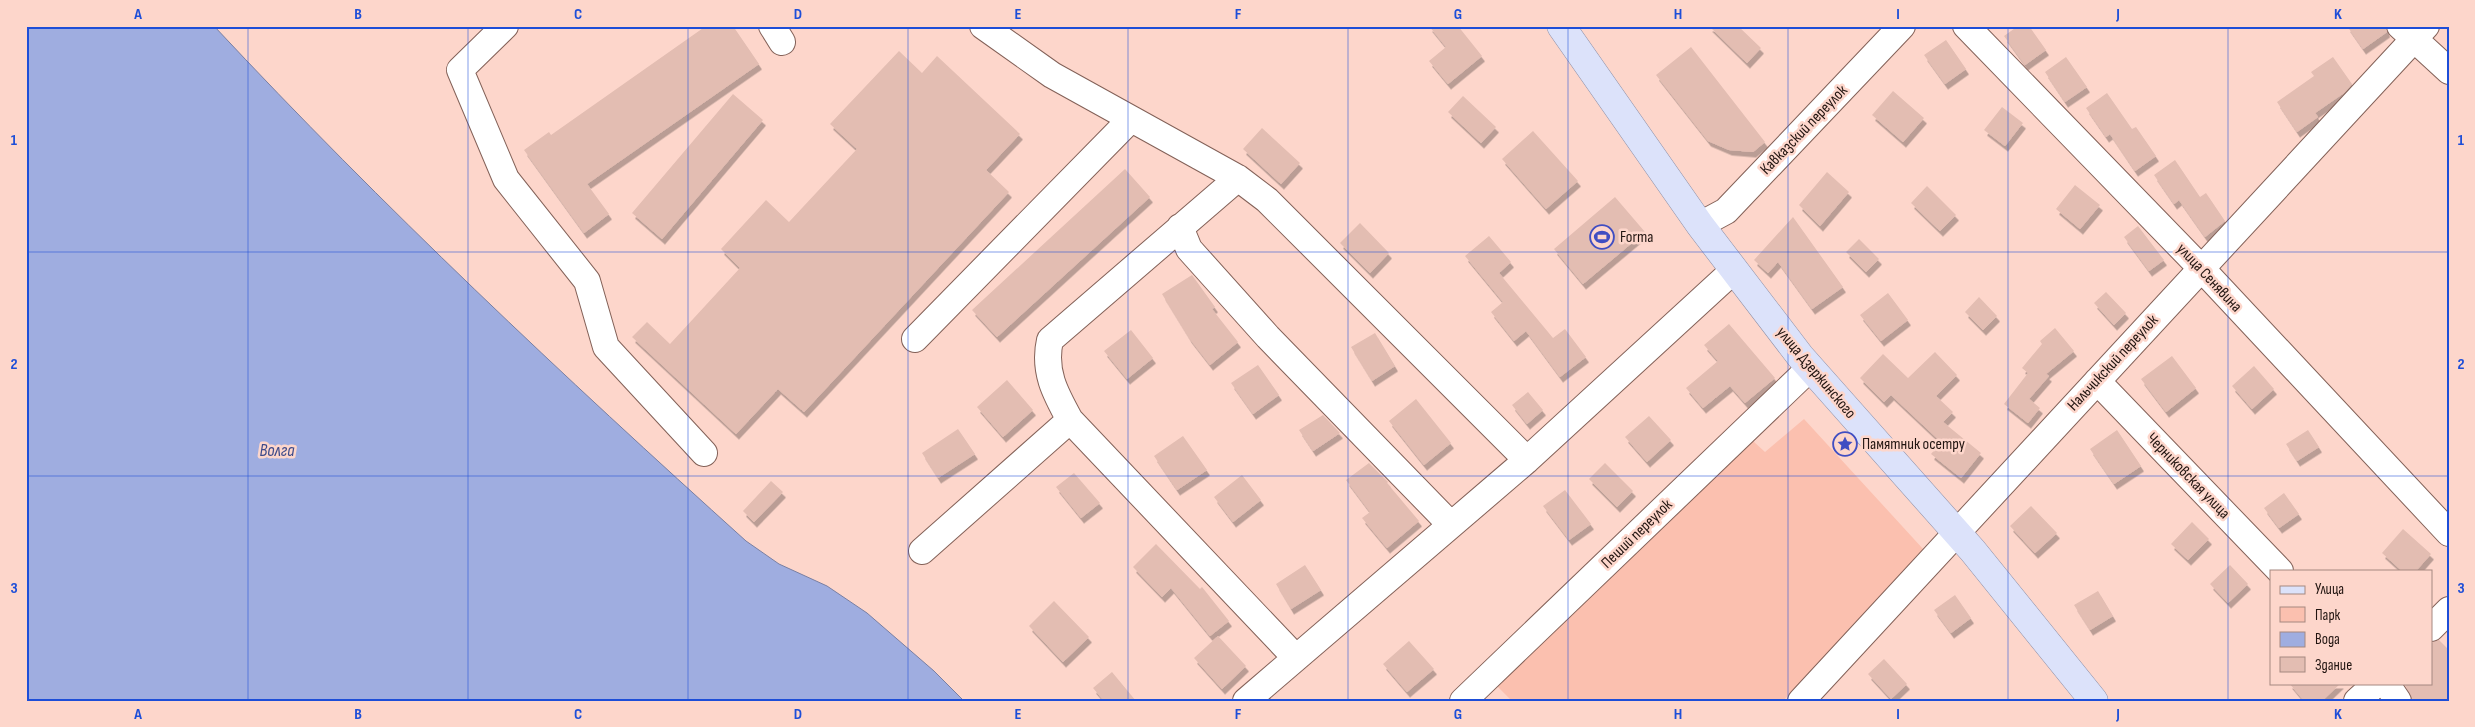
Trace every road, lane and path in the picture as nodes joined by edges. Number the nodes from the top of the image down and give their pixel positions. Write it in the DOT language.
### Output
graph roads {
  1 [pos="505,26"];
  2 [pos="983,26"];
  3 [pos="1561,26"];
  4 [pos="1902,26"];
  5 [pos="1966,26"];
  6 [pos="2413,31"];
  7 [pos="2449,71"];
  8 [pos="1131,119"];
  9 [pos="1238,178"];
  10 [pos="1700,225"];
  11 [pos="1180,228"];
  12 [pos="2201,268"];
  13 [pos="1734,270"];
  14 [pos="915,339"];
  15 [pos="1810,368"];
  16 [pos="2097,380"];
  17 [pos="1070,420"];
  18 [pos="704,453"];
  19 [pos="1527,460"];
  20 [pos="1451,525"];
  21 [pos="2449,533"];
  22 [pos="1956,534"];
  23 [pos="922,550"];
  24 [pos="2279,570"];
  25 [pos="2449,610"];
  26 [pos="2432,627"];
  27 [pos="1296,658"];
  28 [pos="2376,684"];
  29 [pos="2387,684"];
  30 [pos="1246,701"];
  31 [pos="1463,701"];
  32 [pos="1801,701"];
  33 [pos="2094,701"];
  34 [pos="2356,701"];
  35 [pos="2398,701"];
  1 -- 18 [label="street"];
  2 -- 8 [label="street"];
  3 -- 10 [label="main road, улица Дзержинского"];
  4 -- 10 [label="street, Кавказский переулок"];
  5 -- 12 [label="street, улица Сенявина"];
  6 -- 7 [label="street"];
  6 -- 12 [label="street, Нальчикский переулок"];
  8 -- 9 [label="street"];
  8 -- 14 [label="street"];
  9 -- 11 [label="street"];
  9 -- 19 [label="street"];
  10 -- 13 [label="main road, улица Дзержинского"];
  11 -- 17 [label="street"];
  11 -- 20 [label="street"];
  12 -- 16 [label="street, Нальчикский переулок"];
  12 -- 21 [label="street, улица Сенявина"];
  13 -- 15 [label="main road, улица Дзержинского"];
  13 -- 19 [label="street"];
  15 -- 22 [label="main road, улица Дзержинского"];
  15 -- 31 [label="street, Пеший переулок"];
  16 -- 22 [label="street, Нальчикский переулок"];
  16 -- 24 [label="street, Черниковская улица"];
  17 -- 23 [label="street"];
  17 -- 27 [label="street"];
  19 -- 20 [label="street"];
  20 -- 27 [label="street"];
  22 -- 32 [label="street, Нальчикский переулок"];
  22 -- 33 [label="main road, улица Дзержинского"];
  25 -- 26 [label="street"];
  27 -- 30 [label="street"];
  28 -- 34 [label="street"];
  29 -- 35 [label="street"];
}
